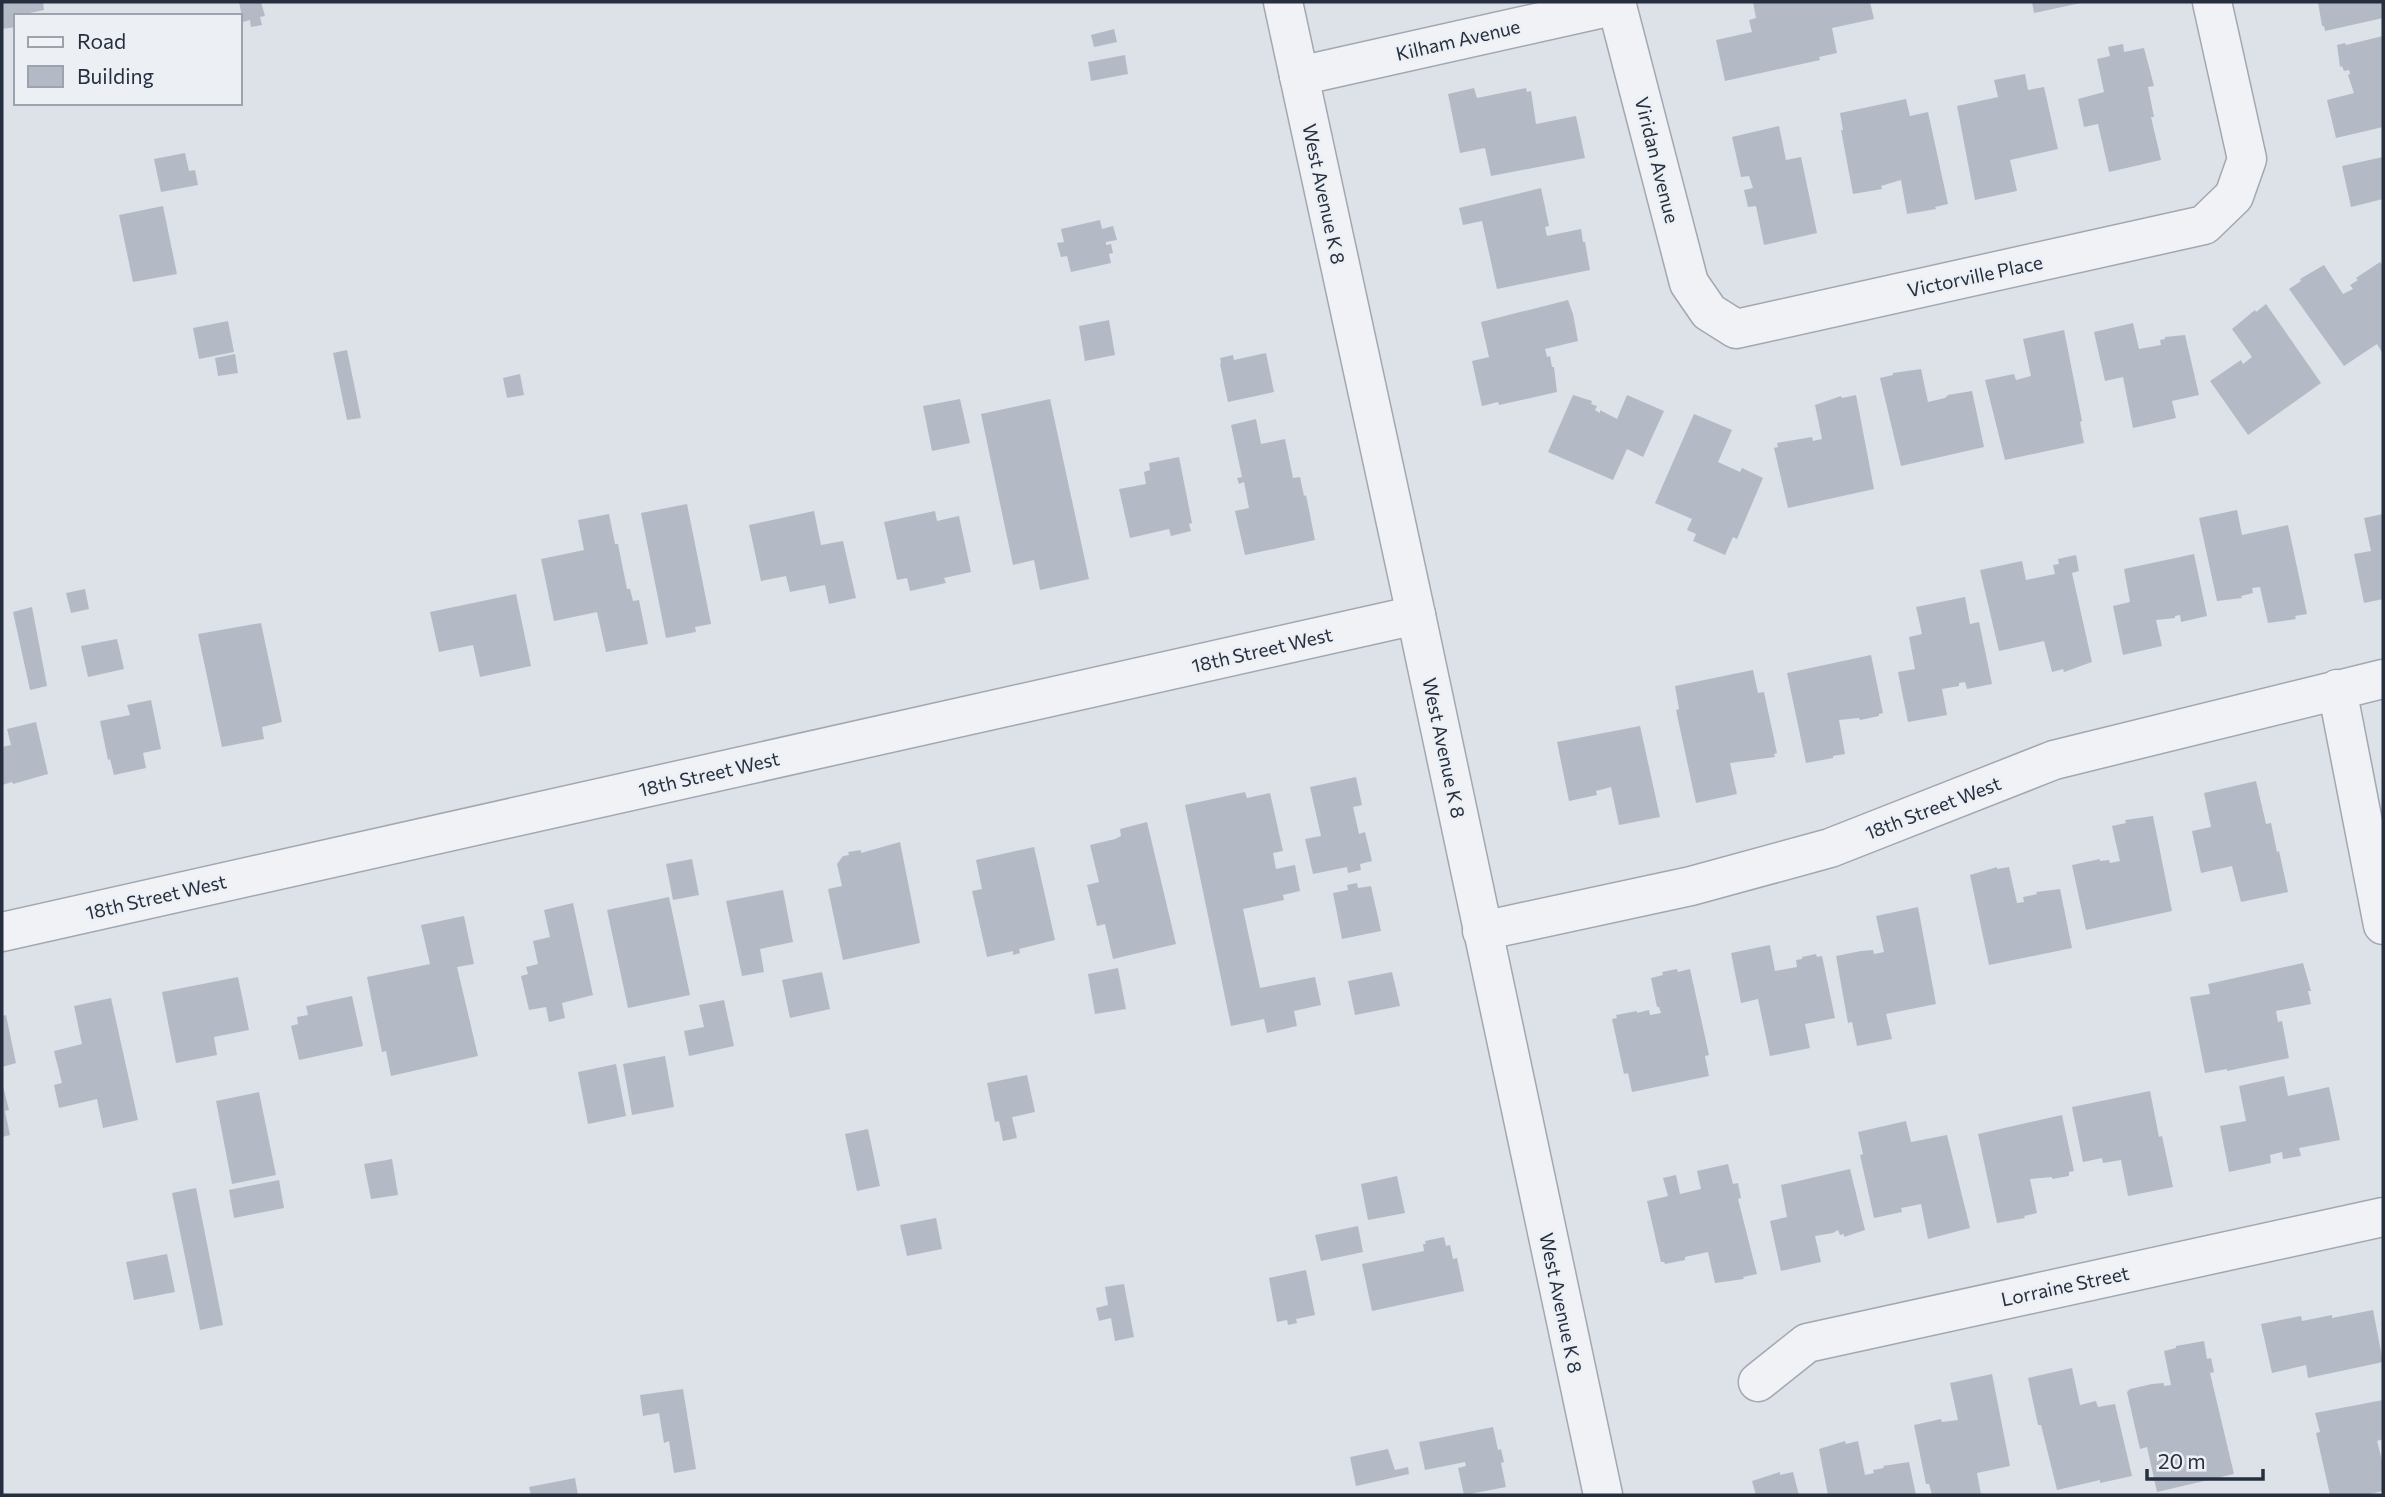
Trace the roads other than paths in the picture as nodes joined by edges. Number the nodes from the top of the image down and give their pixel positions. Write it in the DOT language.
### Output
graph roads {
  1 [pos="1283,2"];
  2 [pos="2212,2"];
  3 [pos="1617,3"];
  4 [pos="1298,76"];
  5 [pos="1709,312"];
  6 [pos="1416,615"];
  7 [pos="2383,679"];
  8 [pos="2337,690"];
  9 [pos="2383,925"];
  10 [pos="1482,931"];
  11 [pos="2,932"];
  12 [pos="2383,1217"];
  13 [pos="1758,1382"];
  14 [pos="1602,1495"];
  1 -- 4 [label="street, West Avenue K 8"];
  2 -- 5 [label="street, Victorville Place"];
  3 -- 4 [label="street, Kilham Avenue"];
  3 -- 5 [label="street, Viridan Avenue"];
  4 -- 6 [label="street, West Avenue K 8"];
  6 -- 10 [label="street, West Avenue K 8"];
  6 -- 11 [label="street, 18th Street West"];
  7 -- 8 [label="street, 18th Street West"];
  8 -- 9 [label="street"];
  8 -- 10 [label="street, 18th Street West"];
  10 -- 14 [label="street, West Avenue K 8"];
  12 -- 13 [label="street, Lorraine Street"];
}
